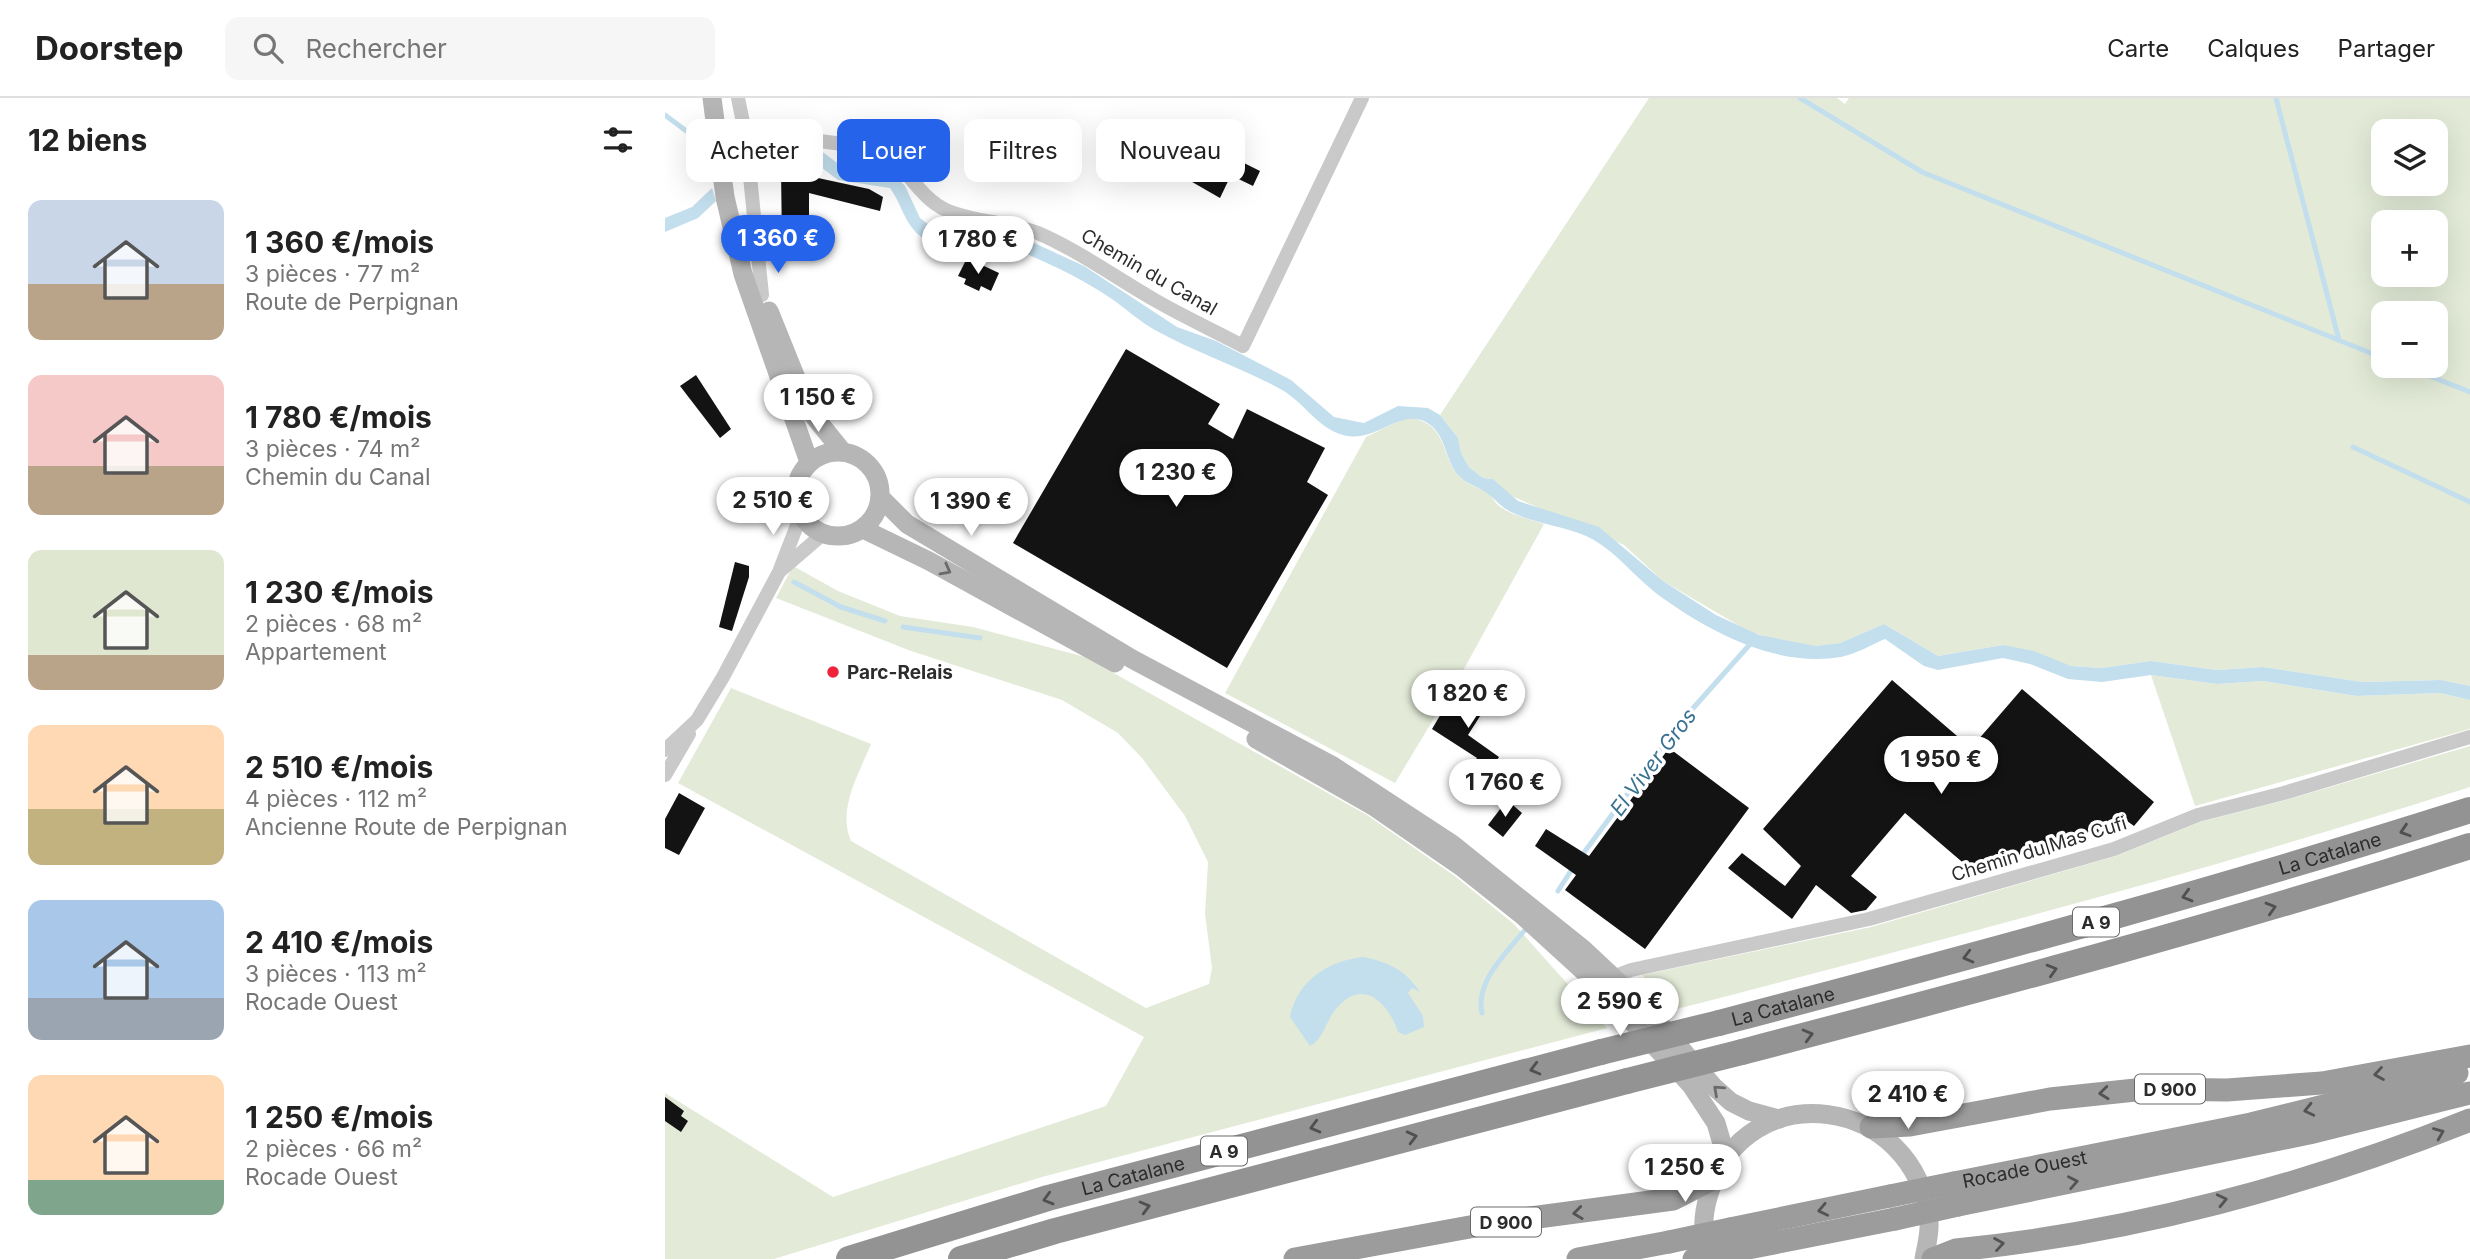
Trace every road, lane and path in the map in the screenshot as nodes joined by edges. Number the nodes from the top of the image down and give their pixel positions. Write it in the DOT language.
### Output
graph roads {
  1 [pos="712,98"];
  2 [pos="724,98"];
  3 [pos="738,98"];
  4 [pos="1362,98"];
  5 [pos="742,119"];
  6 [pos="823,143"];
  7 [pos="751,182"];
  8 [pos="762,295"];
  9 [pos="842,451"];
  10 [pos="809,462"];
  11 [pos="880,497"];
  12 [pos="801,515"];
  13 [pos="863,528"];
  14 [pos="823,534"];
  15 [pos="779,572"];
  16 [pos="697,720"];
  17 [pos="2470,737"];
  18 [pos="665,750"];
  19 [pos="665,775"];
  20 [pos="2470,810"];
  21 [pos="2470,845"];
  22 [pos="1613,977"];
  23 [pos="2470,1056"];
  24 [pos="2470,1070"];
  25 [pos="2470,1093"];
  26 [pos="1779,1119"];
  27 [pos="2470,1120"];
  28 [pos="1871,1127"];
  29 [pos="1726,1157"];
  30 [pos="1714,1178"];
  31 [pos="1956,1194"];
  32 [pos="1734,1240"];
  33 [pos="849,1259"];
  34 [pos="961,1259"];
  35 [pos="1295,1259"];
  36 [pos="1578,1259"];
  37 [pos="1694,1259"];
  38 [pos="1710,1259"];
  39 [pos="1924,1259"];
  40 [pos="1933,1259"];
  1 -- 10 [label="main road"];
  2 -- 8 [label="main road"];
  3 -- 5 [label="street"];
  4 -- 6 [label="street, Chemin du Canal"];
  7 -- 8 [label="street"];
  8 -- 9 [label="main road"];
  9 -- 10 [label="main road"];
  9 -- 11 [label="main road"];
  10 -- 12 [label="main road"];
  11 -- 13 [label="main road"];
  11 -- 22 [label="main road"];
  12 -- 14 [label="main road"];
  12 -- 15 [label="street"];
  13 -- 14 [label="main road"];
  13 -- 29 [label="main road, one-way"];
  14 -- 15 [label="street"];
  15 -- 16 [label="street"];
  16 -- 18 [label="street"];
  16 -- 19 [label="street"];
  17 -- 22 [label="street, Chemin du Mas Cufi"];
  20 -- 33 [label="highway, La Catalane / A 9, one-way, bridge"];
  34 -- 21 [label="highway, La Catalane / A 9, one-way, bridge"];
  26 -- 22 [label="main road, one-way"];
  23 -- 28 [label="highway, D 900, one-way"];
  24 -- 31 [label="highway, Rocade Ouest / D 900, one-way"];
  31 -- 25 [label="highway, Rocade Ouest / D 900, one-way"];
  26 -- 28 [label="main road"];
  26 -- 29 [label="main road"];
  40 -- 27 [label="highway, one-way"];
  28 -- 39 [label="main road"];
  29 -- 30 [label="main road"];
  30 -- 35 [label="highway, D 900, one-way"];
  30 -- 38 [label="main road"];
  31 -- 32 [label="highway, Rocade Ouest / D 900, one-way, bridge"];
  31 -- 32 [label="highway, Rocade Ouest / D 900, bridge"];
  32 -- 36 [label="highway, Rocade Ouest / D 900, bridge"];
  32 -- 37 [label="highway, Rocade Ouest / D 900, bridge"];
}
